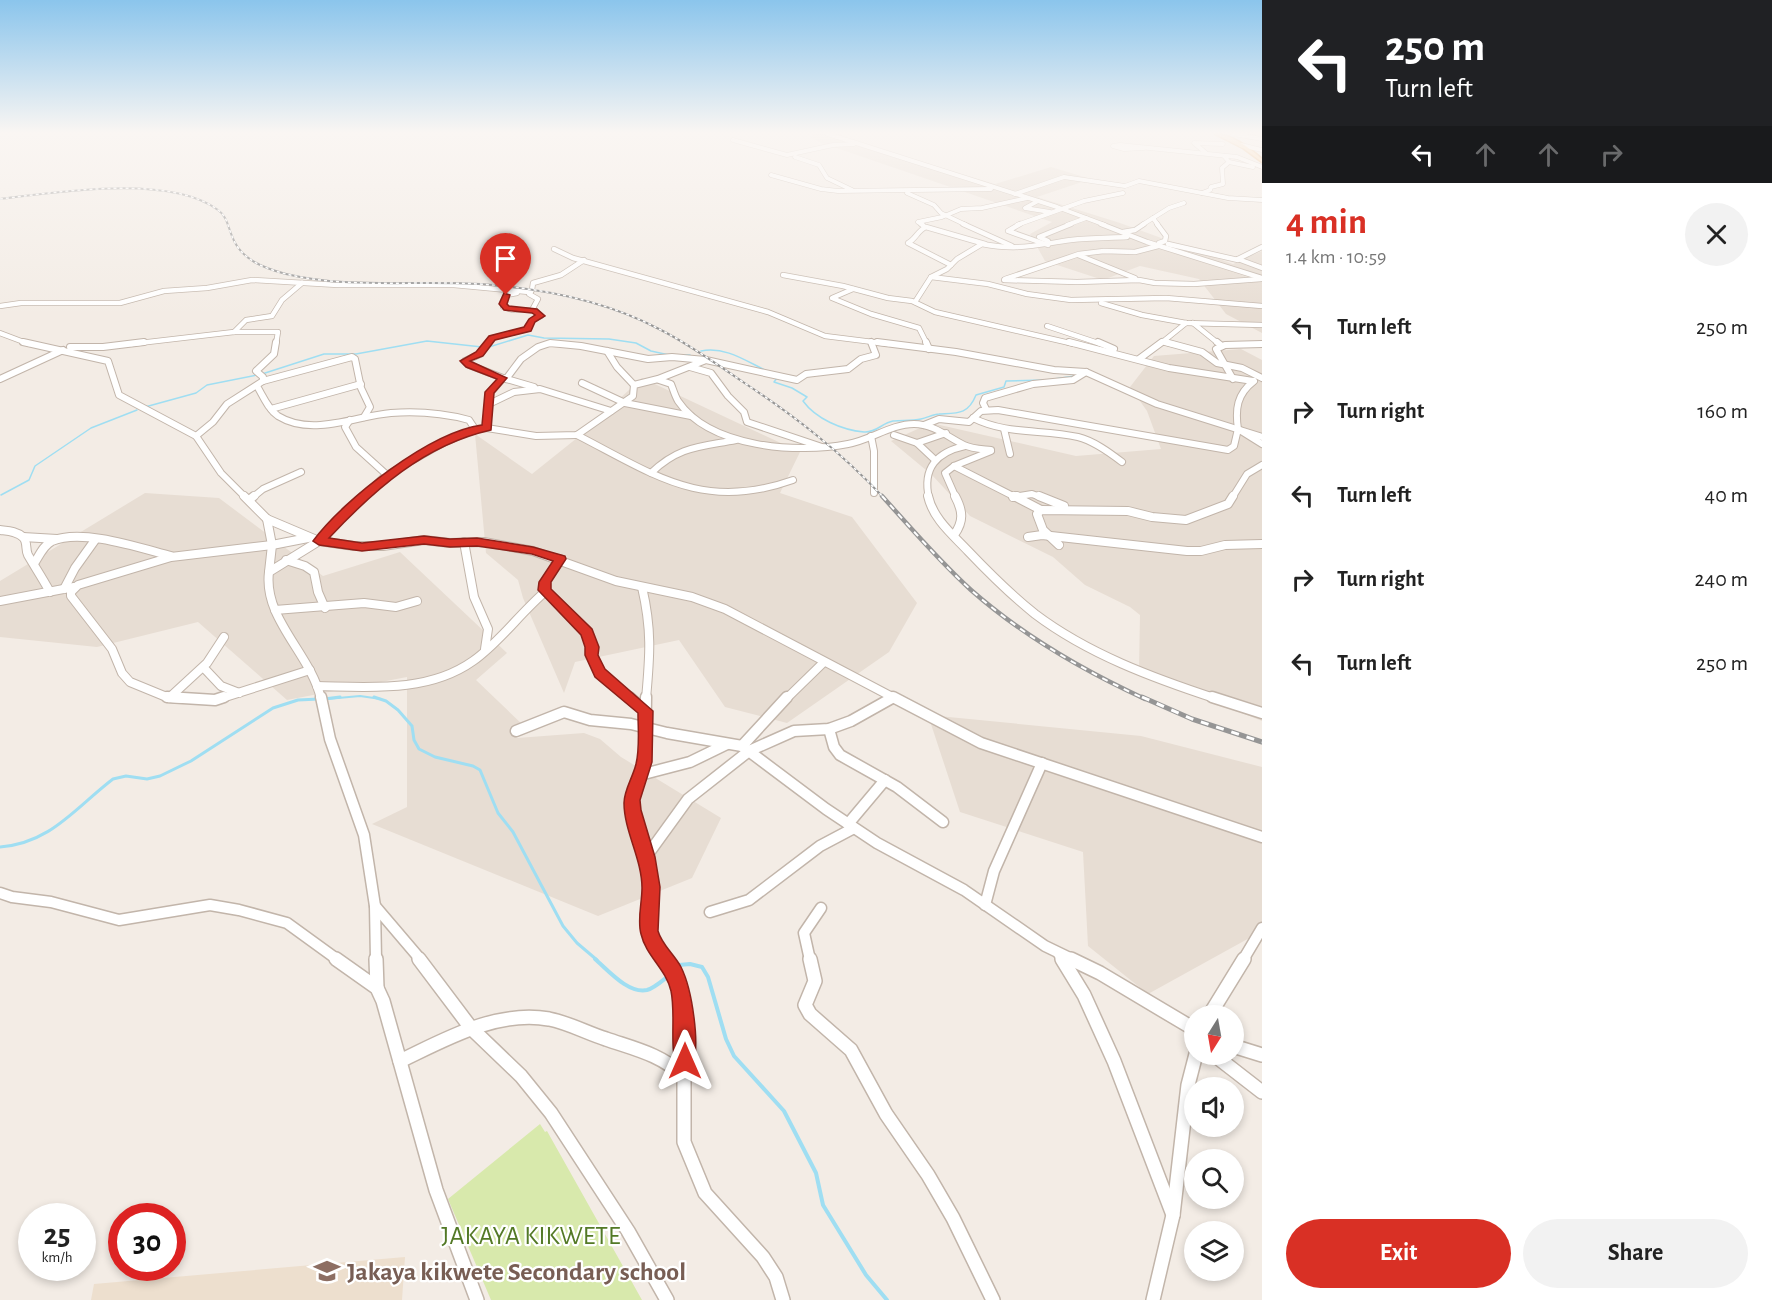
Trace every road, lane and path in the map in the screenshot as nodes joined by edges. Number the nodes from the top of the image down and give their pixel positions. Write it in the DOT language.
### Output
graph roads {
  1 [pos="911,195"];
  2 [pos="1017,195"];
  3 [pos="1115,195"];
  4 [pos="1211,195"];
  5 [pos="1027,198"];
  6 [pos="1262,200"];
  7 [pos="1038,201"];
  8 [pos="1184,203"];
  9 [pos="1064,209"];
  10 [pos="1055,213"];
  11 [pos="946,216"];
  12 [pos="1086,218"];
  13 [pos="1154,218"];
  14 [pos="925,228"];
  15 [pos="1120,232"];
  16 [pos="1136,238"];
  17 [pos="986,244"];
  18 [pos="1054,244"];
  19 [pos="1159,244"];
  20 [pos="1048,245"];
  21 [pos="1186,247"];
  22 [pos="1262,247"];
  23 [pos="1018,248"];
  24 [pos="1165,248"];
  25 [pos="554,249"];
  26 [pos="1077,255"];
  27 [pos="584,260"];
  28 [pos="1238,260"];
  29 [pos="951,265"];
  30 [pos="1262,268"];
  31 [pos="1236,270"];
  32 [pos="783,275"];
  33 [pos="931,277"];
  34 [pos="1262,279"];
  35 [pos="1004,280"];
  36 [pos="1139,280"];
  37 [pos="302,283"];
  38 [pos="1005,288"];
  39 [pos="854,289"];
  40 [pos="529,292"];
  41 [pos="915,302"];
  42 [pos="1095,302"];
  43 [pos="0,306"];
  44 [pos="1262,306"];
  45 [pos="532,310"];
  46 [pos="1189,323"];
  47 [pos="1262,325"];
  48 [pos="1047,326"];
  49 [pos="0,328"];
  50 [pos="234,332"];
  51 [pos="0,333"];
  52 [pos="10,338"];
  53 [pos="0,341"];
  54 [pos="871,342"];
  55 [pos="1164,342"];
  56 [pos="1262,344"];
  57 [pos="1222,346"];
  58 [pos="929,349"];
  59 [pos="63,350"];
  60 [pos="607,351"];
  61 [pos="1125,355"];
  62 [pos="1139,359"];
  63 [pos="706,360"];
  64 [pos="1224,364"];
  65 [pos="689,367"];
  66 [pos="1086,372"];
  67 [pos="504,378"];
  68 [pos="0,379"];
  69 [pos="1233,379"];
  70 [pos="1262,379"];
  71 [pos="658,380"];
  72 [pos="1253,381"];
  73 [pos="260,383"];
  74 [pos="582,383"];
  75 [pos="361,384"];
  76 [pos="634,385"];
  77 [pos="540,389"];
  78 [pos="626,403"];
  79 [pos="489,404"];
  80 [pos="370,407"];
  81 [pos="271,409"];
  82 [pos="986,409"];
  83 [pos="611,411"];
  84 [pos="389,414"];
  85 [pos="692,416"];
  86 [pos="364,417"];
  87 [pos="974,418"];
  88 [pos="350,420"];
  89 [pos="924,425"];
  90 [pos="487,428"];
  91 [pos="475,429"];
  92 [pos="1004,429"];
  93 [pos="1239,429"];
  94 [pos="946,433"];
  95 [pos="577,435"];
  96 [pos="894,435"];
  97 [pos="196,436"];
  98 [pos="871,436"];
  99 [pos="1262,437"];
  100 [pos="737,440"];
  101 [pos="916,443"];
  102 [pos="1262,444"];
  103 [pos="965,446"];
  104 [pos="826,448"];
  105 [pos="1010,454"];
  106 [pos="1122,462"];
  107 [pos="932,463"];
  108 [pos="1262,465"];
  109 [pos="954,466"];
  110 [pos="947,470"];
  111 [pos="301,472"];
  112 [pos="651,473"];
  113 [pos="387,475"];
  114 [pos="792,480"];
  115 [pos="874,493"];
  116 [pos="1013,497"];
  117 [pos="249,500"];
  118 [pos="1071,509"];
  119 [pos="1041,510"];
  120 [pos="267,519"];
  121 [pos="0,530"];
  122 [pos="954,535"];
  123 [pos="1049,536"];
  124 [pos="23,537"];
  125 [pos="1028,537"];
  126 [pos="309,538"];
  127 [pos="57,539"];
  128 [pos="95,540"];
  129 [pos="319,541"];
  130 [pos="465,542"];
  131 [pos="1262,544"];
  132 [pos="272,545"];
  133 [pos="1059,545"];
  134 [pos="171,556"];
  135 [pos="560,559"];
  136 [pos="286,560"];
  137 [pos="35,562"];
  138 [pos="269,572"];
  139 [pos="74,587"];
  140 [pos="642,587"];
  141 [pos="64,589"];
  142 [pos="546,591"];
  143 [pos="50,592"];
  144 [pos="0,601"];
  145 [pos="417,601"];
  146 [pos="326,608"];
  147 [pos="275,610"];
  148 [pos="224,638"];
  149 [pos="485,649"];
  150 [pos="824,662"];
  151 [pos="204,668"];
  152 [pos="310,670"];
  153 [pos="317,686"];
  154 [pos="239,694"];
  155 [pos="169,698"];
  156 [pos="892,698"];
  157 [pos="645,711"];
  158 [pos="1262,713"];
  159 [pos="644,728"];
  160 [pos="829,729"];
  161 [pos="516,731"];
  162 [pos="727,744"];
  163 [pos="746,749"];
  164 [pos="1042,763"];
  165 [pos="640,776"];
  166 [pos="885,780"];
  167 [pos="944,822"];
  168 [pos="851,826"];
  169 [pos="1262,837"];
  170 [pos="646,857"];
  171 [pos="0,893"];
  172 [pos="985,905"];
  173 [pos="375,906"];
  174 [pos="821,908"];
  175 [pos="710,912"];
  176 [pos="1262,928"];
  177 [pos="1057,951"];
  178 [pos="377,988"];
  179 [pos="1216,1005"];
  180 [pos="1184,1023"];
  181 [pos="471,1028"];
  182 [pos="1244,1049"];
  183 [pos="1262,1055"];
  184 [pos="400,1061"];
  185 [pos="1193,1065"];
  186 [pos="1227,1065"];
  187 [pos="684,1076"];
  188 [pos="1262,1092"];
  189 [pos="1173,1215"];
  190 [pos="477,1300"];
  191 [pos="667,1300"];
  192 [pos="783,1300"];
  193 [pos="993,1300"];
  194 [pos="1153,1300"];
  1 -- 11 [label="street"];
  2 -- 5 [label="street"];
  3 -- 9 [label="street"];
  4 -- 6 [label="street"];
  5 -- 7 [label="street"];
  5 -- 11 [label="street"];
  7 -- 9 [label="street"];
  7 -- 10 [label="street"];
  8 -- 13 [label="street"];
  9 -- 10 [label="street"];
  9 -- 12 [label="street"];
  10 -- 20 [label="street"];
  11 -- 14 [label="street"];
  11 -- 23 [label="street"];
  12 -- 15 [label="street"];
  12 -- 18 [label="street"];
  13 -- 15 [label="street"];
  13 -- 19 [label="street"];
  14 -- 17 [label="street"];
  14 -- 29 [label="street"];
  15 -- 16 [label="street"];
  16 -- 18 [label="street"];
  16 -- 19 [label="street"];
  17 -- 23 [label="street"];
  17 -- 29 [label="street"];
  18 -- 20 [label="street"];
  19 -- 21 [label="street"];
  19 -- 24 [label="street"];
  19 -- 26 [label="street"];
  20 -- 23 [label="street"];
  21 -- 24 [label="street"];
  21 -- 28 [label="street"];
  22 -- 28 [label="street"];
  24 -- 31 [label="street"];
  25 -- 27 [label="street"];
  26 -- 35 [label="street"];
  26 -- 36 [label="street"];
  27 -- 40 [label="street"];
  27 -- 54 [label="street"];
  28 -- 30 [label="street"];
  29 -- 33 [label="street"];
  30 -- 31 [label="street"];
  31 -- 34 [label="street"];
  32 -- 39 [label="street"];
  33 -- 38 [label="street"];
  33 -- 41 [label="street"];
  34 -- 36 [label="street"];
  35 -- 36 [label="street"];
  35 -- 38 [label="street"];
  37 -- 40 [label="street"];
  37 -- 43 [label="street"];
  37 -- 50 [label="street"];
  38 -- 42 [label="street"];
  39 -- 41 [label="street"];
  39 -- 58 [label="street"];
  40 -- 45 [label="street"];
  40 -- 45 [label="street"];
  41 -- 61 [label="street"];
  42 -- 44 [label="street"];
  42 -- 46 [label="street"];
  45 -- 67 [label="street"];
  46 -- 47 [label="street"];
  46 -- 55 [label="street"];
  46 -- 57 [label="street"];
  48 -- 61 [label="street"];
  49 -- 50 [label="street"];
  50 -- 73 [label="street"];
  51 -- 52 [label="street"];
  52 -- 53 [label="street"];
  52 -- 59 [label="street"];
  54 -- 58 [label="street"];
  54 -- 63 [label="street"];
  55 -- 62 [label="street"];
  55 -- 64 [label="street"];
  56 -- 57 [label="street"];
  57 -- 64 [label="street"];
  58 -- 66 [label="street"];
  59 -- 68 [label="street"];
  59 -- 97 [label="street"];
  60 -- 63 [label="street"];
  60 -- 67 [label="street"];
  60 -- 76 [label="street"];
  61 -- 62 [label="street"];
  62 -- 69 [label="street"];
  63 -- 65 [label="street"];
  64 -- 69 [label="street"];
  64 -- 70 [label="street"];
  65 -- 71 [label="street"];
  65 -- 104 [label="street"];
  66 -- 82 [label="street"];
  66 -- 93 [label="street"];
  67 -- 77 [label="street"];
  67 -- 79 [label="street"];
  69 -- 72 [label="street"];
  70 -- 72 [label="street"];
  71 -- 76 [label="street"];
  71 -- 85 [label="street"];
  72 -- 93 [label="street"];
  73 -- 75 [label="street"];
  73 -- 81 [label="street"];
  73 -- 97 [label="street"];
  74 -- 78 [label="street"];
  75 -- 80 [label="street"];
  75 -- 81 [label="street"];
  76 -- 78 [label="street"];
  77 -- 79 [label="street"];
  77 -- 83 [label="street"];
  78 -- 83 [label="street"];
  78 -- 85 [label="street"];
  79 -- 90 [label="street"];
  80 -- 84 [label="street"];
  80 -- 86 [label="street"];
  81 -- 88 [label="street"];
  82 -- 87 [label="street"];
  82 -- 93 [label="street"];
  83 -- 95 [label="street"];
  84 -- 86 [label="street"];
  84 -- 91 [label="street"];
  85 -- 100 [label="street"];
  86 -- 88 [label="street"];
  87 -- 89 [label="street"];
  87 -- 92 [label="street"];
  88 -- 113 [label="street"];
  89 -- 94 [label="street"];
  89 -- 98 [label="street"];
  90 -- 91 [label="street"];
  90 -- 95 [label="street"];
  91 -- 113 [label="street"];
  92 -- 105 [label="street"];
  92 -- 106 [label="street"];
  93 -- 99 [label="street"];
  93 -- 102 [label="street"];
  94 -- 101 [label="street"];
  94 -- 103 [label="street"];
  95 -- 112 [label="street"];
  96 -- 101 [label="street"];
  97 -- 117 [label="street"];
  98 -- 104 [label="street"];
  98 -- 115 [label="street"];
  100 -- 104 [label="street"];
  100 -- 112 [label="street"];
  101 -- 107 [label="street"];
  103 -- 107 [label="street"];
  103 -- 109 [label="street"];
  107 -- 110 [label="street"];
  107 -- 122 [label="street"];
  108 -- 118 [label="street"];
  109 -- 110 [label="street"];
  109 -- 116 [label="street"];
  110 -- 122 [label="street"];
  111 -- 117 [label="street"];
  112 -- 114 [label="street"];
  113 -- 129 [label="street"];
  116 -- 118 [label="street"];
  116 -- 119 [label="street"];
  117 -- 120 [label="street"];
  118 -- 119 [label="street"];
  119 -- 123 [label="street"];
  120 -- 126 [label="street"];
  120 -- 132 [label="street"];
  121 -- 124 [label="street"];
  122 -- 158 [label="street"];
  123 -- 125 [label="street"];
  123 -- 131 [label="street"];
  123 -- 133 [label="street"];
  124 -- 127 [label="street"];
  124 -- 137 [label="street"];
  126 -- 129 [label="street"];
  126 -- 132 [label="street"];
  127 -- 128 [label="street"];
  127 -- 137 [label="street"];
  128 -- 134 [label="street"];
  128 -- 141 [label="street"];
  129 -- 130 [label="street"];
  129 -- 136 [label="street"];
  130 -- 135 [label="street"];
  130 -- 149 [label="street"];
  132 -- 134 [label="street"];
  132 -- 138 [label="street"];
  134 -- 139 [label="street"];
  135 -- 140 [label="street"];
  135 -- 142 [label="street"];
  136 -- 138 [label="street"];
  136 -- 146 [label="street"];
  137 -- 143 [label="street"];
  138 -- 147 [label="street"];
  139 -- 141 [label="street"];
  139 -- 155 [label="street"];
  140 -- 150 [label="street"];
  140 -- 157 [label="street"];
  141 -- 143 [label="street"];
  142 -- 149 [label="street"];
  142 -- 157 [label="street"];
  143 -- 144 [label="street"];
  145 -- 146 [label="street"];
  146 -- 147 [label="street"];
  147 -- 152 [label="street"];
  148 -- 151 [label="street"];
  149 -- 153 [label="street"];
  150 -- 156 [label="street"];
  150 -- 163 [label="street"];
  151 -- 154 [label="street"];
  151 -- 155 [label="street"];
  152 -- 153 [label="street"];
  152 -- 154 [label="street"];
  153 -- 173 [label="street"];
  154 -- 155 [label="street"];
  156 -- 160 [label="street"];
  156 -- 164 [label="street"];
  157 -- 159 [label="street"];
  159 -- 161 [label="street"];
  159 -- 162 [label="street"];
  159 -- 165 [label="street"];
  160 -- 163 [label="street"];
  160 -- 166 [label="street"];
  162 -- 163 [label="street"];
  162 -- 165 [label="street"];
  163 -- 168 [label="street"];
  163 -- 170 [label="street"];
  164 -- 169 [label="street"];
  164 -- 172 [label="street"];
  165 -- 170 [label="street"];
  166 -- 167 [label="street"];
  166 -- 168 [label="street"];
  168 -- 172 [label="street"];
  168 -- 175 [label="street"];
  170 -- 187 [label="street"];
  171 -- 178 [label="street"];
  172 -- 177 [label="street"];
  173 -- 178 [label="street"];
  173 -- 181 [label="street"];
  174 -- 193 [label="street"];
  176 -- 179 [label="street"];
  177 -- 180 [label="street"];
  177 -- 189 [label="street"];
  178 -- 184 [label="street"];
  181 -- 184 [label="street"];
  181 -- 187 [label="street"];
  181 -- 191 [label="street"];
  182 -- 183 [label="street"];
  184 -- 190 [label="street"];
  185 -- 189 [label="street"];
  186 -- 188 [label="street"];
  187 -- 192 [label="street"];
  189 -- 194 [label="street"];
}
